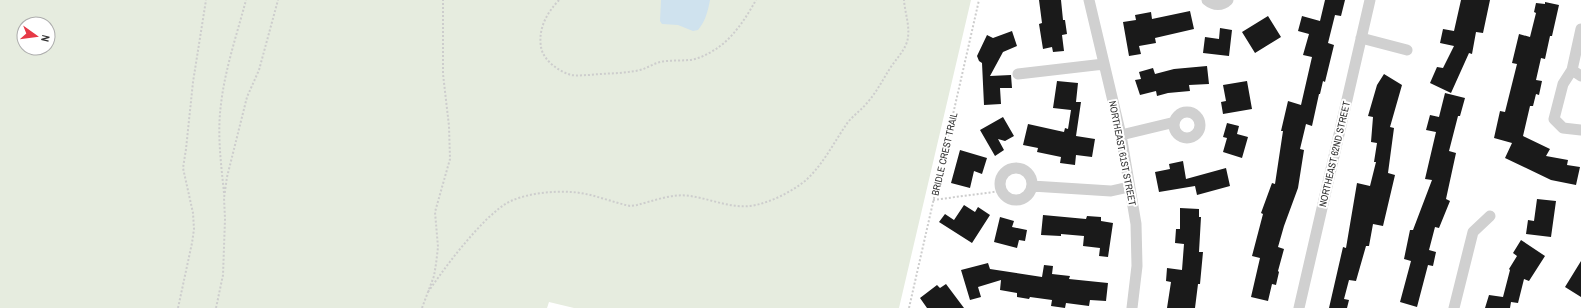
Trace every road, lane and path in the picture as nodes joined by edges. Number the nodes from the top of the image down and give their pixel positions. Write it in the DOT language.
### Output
graph roads {
  1 [pos="206,0"];
  2 [pos="246,0"];
  3 [pos="278,0"];
  4 [pos="443,0"];
  5 [pos="559,0"];
  6 [pos="756,0"];
  7 [pos="904,0"];
  8 [pos="979,0"];
  9 [pos="1089,0"];
  10 [pos="1208,0"];
  11 [pos="1228,0"];
  12 [pos="1370,0"];
  13 [pos="1581,29"];
  14 [pos="1361,38"];
  15 [pos="1407,50"];
  16 [pos="1104,64"];
  17 [pos="1576,73"];
  18 [pos="1018,74"];
  19 [pos="1174,123"];
  20 [pos="1581,130"];
  21 [pos="1121,135"];
  22 [pos="1032,186"];
  23 [pos="1129,187"];
  24 [pos="1001,191"];
  25 [pos="224,198"];
  26 [pos="933,200"];
  27 [pos="1490,216"];
  28 [pos="428,292"];
  29 [pos="178,308"];
  30 [pos="216,308"];
  31 [pos="422,308"];
  32 [pos="908,308"];
  33 [pos="1132,308"];
  34 [pos="1299,308"];
  35 [pos="1454,308"];
  1 -- 29 [label="path"];
  2 -- 25 [label="path"];
  3 -- 25 [label="path"];
  4 -- 28 [label="path"];
  5 -- 6 [label="path"];
  7 -- 28 [label="path"];
  8 -- 26 [label="path, BRIDLE CREST TRAIL"];
  9 -- 16 [label="street, NORTHEAST 61ST STREET"];
  10 -- 11 [label="street"];
  12 -- 14 [label="street, NORTHEAST 62ND STREET"];
  13 -- 17 [label="street"];
  14 -- 15 [label="street"];
  14 -- 34 [label="street, NORTHEAST 62ND STREET"];
  16 -- 18 [label="street"];
  16 -- 21 [label="street, NORTHEAST 61ST STREET"];
  17 -- 20 [label="street"];
  19 -- 21 [label="street"];
  21 -- 23 [label="street, NORTHEAST 61ST STREET"];
  22 -- 23 [label="street"];
  22 -- 24 [label="street"];
  22 -- 24 [label="street"];
  23 -- 33 [label="street, NORTHEAST 61ST STREET"];
  24 -- 26 [label="path"];
  25 -- 30 [label="path"];
  26 -- 32 [label="path, BRIDLE CREST TRAIL"];
  27 -- 35 [label="street"];
  28 -- 31 [label="path"];
}
